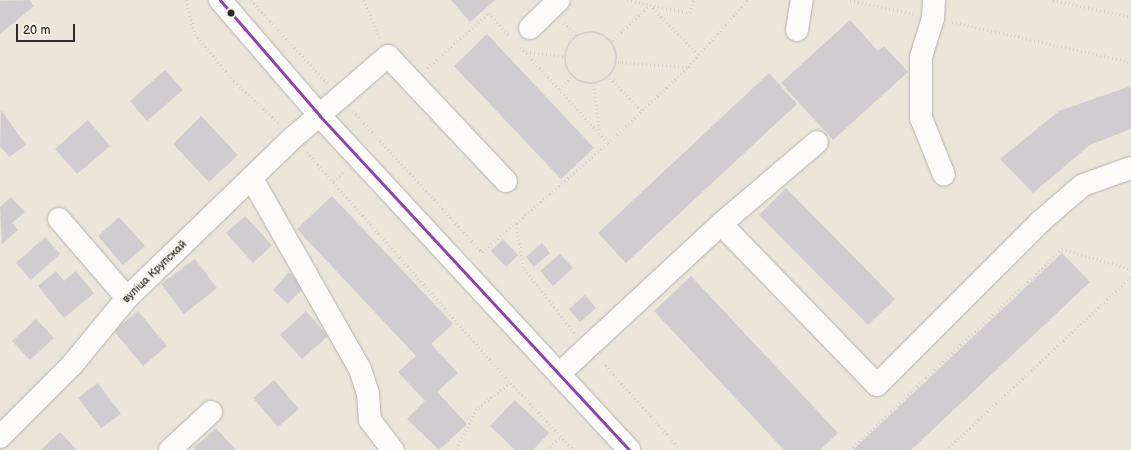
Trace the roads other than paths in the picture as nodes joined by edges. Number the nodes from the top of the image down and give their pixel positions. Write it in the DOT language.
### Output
graph roads {
  1 [pos="220,0"];
  2 [pos="559,0"];
  3 [pos="802,0"];
  4 [pos="934,9"];
  5 [pos="530,28"];
  6 [pos="797,30"];
  7 [pos="320,116"];
  8 [pos="817,142"];
  9 [pos="1131,168"];
  10 [pos="944,175"];
  11 [pos="252,179"];
  12 [pos="506,181"];
  13 [pos="59,219"];
  14 [pos="721,224"];
  15 [pos="127,298"];
  16 [pos="560,373"];
  17 [pos="211,412"];
  18 [pos="0,437"];
  19 [pos="170,450"];
  20 [pos="393,450"];
  21 [pos="629,450"];
  1 -- 7 [label="street"];
  2 -- 5 [label="street"];
  3 -- 6 [label="street"];
  4 -- 10 [label="street"];
  7 -- 11 [label="street, вуліца Крупскай"];
  7 -- 12 [label="street, вуліца Крупскай"];
  7 -- 16 [label="street"];
  8 -- 14 [label="street"];
  9 -- 14 [label="street"];
  11 -- 15 [label="street, вуліца Крупскай"];
  11 -- 20 [label="street"];
  13 -- 15 [label="street"];
  14 -- 16 [label="street"];
  15 -- 18 [label="street, вуліца Крупскай"];
  16 -- 21 [label="street"];
  17 -- 19 [label="street"];
}
